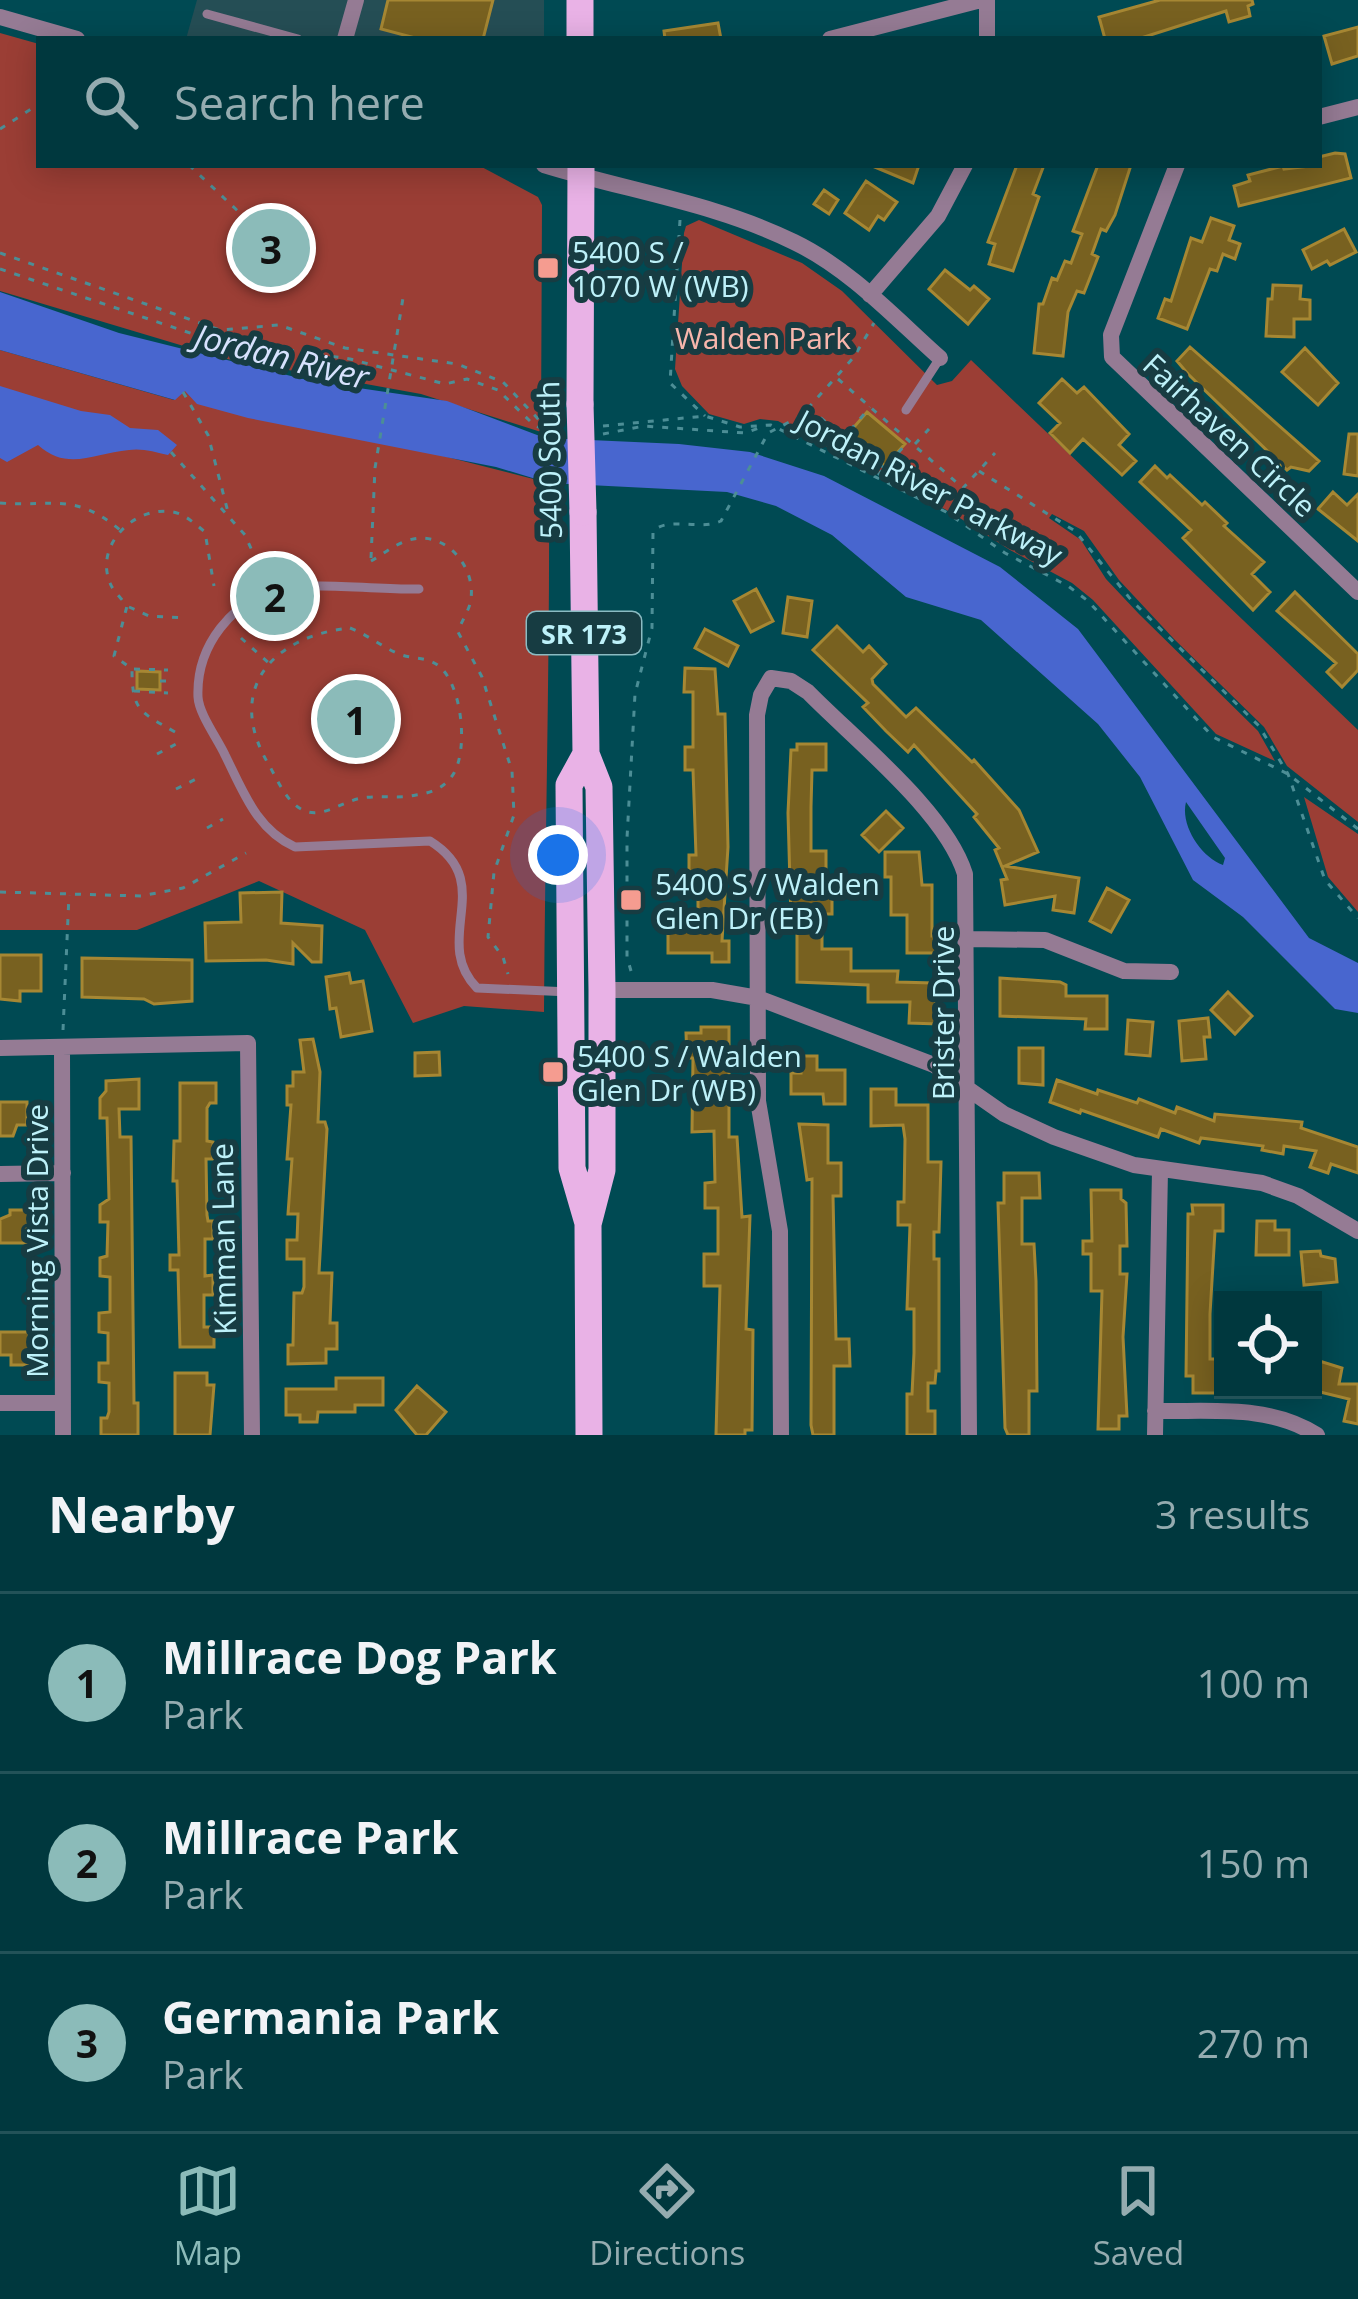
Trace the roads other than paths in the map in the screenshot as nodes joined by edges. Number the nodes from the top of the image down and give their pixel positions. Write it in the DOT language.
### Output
graph roads {
  1 [pos="356,0"];
  2 [pos="580,0"];
  3 [pos="984,0"];
  4 [pos="207,14"];
  5 [pos="0,16"];
  6 [pos="67,36"];
  7 [pos="287,36"];
  8 [pos="346,36"];
  9 [pos="580,36"];
  10 [pos="842,36"];
  11 [pos="987,36"];
  12 [pos="1358,107"];
  13 [pos="1322,116"];
  14 [pos="963,168"];
  15 [pos="1176,168"];
  16 [pos="581,171"];
  17 [pos="870,295"];
  18 [pos="940,358"];
  19 [pos="906,410"];
  20 [pos="419,590"];
  21 [pos="1358,592"];
  22 [pos="586,754"];
  23 [pos="968,939"];
  24 [pos="1171,972"];
  25 [pos="602,990"];
  26 [pos="570,992"];
  27 [pos="758,998"];
  28 [pos="0,1048"];
  29 [pos="62,1048"];
  30 [pos="969,1087"];
  31 [pos="1160,1170"];
  32 [pos="62,1173"];
  33 [pos="0,1174"];
  34 [pos="588,1224"];
  35 [pos="1358,1231"];
  36 [pos="0,1403"];
  37 [pos="63,1403"];
  38 [pos="1155,1411"];
  39 [pos="64,1435"];
  40 [pos="252,1435"];
  41 [pos="589,1435"];
  42 [pos="782,1435"];
  43 [pos="969,1435"];
  44 [pos="1155,1435"];
  45 [pos="1317,1435"];
  1 -- 8 [label="street"];
  2 -- 9 [label="main road"];
  3 -- 10 [label="street"];
  3 -- 11 [label="street"];
  4 -- 7 [label="lane"];
  5 -- 6 [label="street"];
  12 -- 13 [label="street"];
  14 -- 17 [label="street"];
  15 -- 21 [label="street, Fairhaven Circle"];
  16 -- 17 [label="street"];
  16 -- 22 [label="main road, 5400 South / SR 173, bridge"];
  17 -- 18 [label="street"];
  18 -- 19 [label="lane"];
  20 -- 26 [label="lane"];
  22 -- 25 [label="main road, 5400 South / SR 173"];
  22 -- 26 [label="main road, 5400 South / SR 173"];
  23 -- 24 [label="street"];
  23 -- 27 [label="street, Brister Drive"];
  23 -- 30 [label="street, Brister Drive"];
  25 -- 27 [label="street"];
  25 -- 34 [label="main road, 5400 South / SR 173"];
  26 -- 34 [label="main road, 5400 South / SR 173"];
  27 -- 30 [label="street"];
  27 -- 42 [label="street"];
  28 -- 29 [label="street"];
  29 -- 32 [label="street, Morning Vista Drive"];
  29 -- 40 [label="street, Kimman Lane"];
  30 -- 31 [label="street"];
  30 -- 43 [label="street, Brister Drive"];
  31 -- 35 [label="street"];
  31 -- 38 [label="street"];
  32 -- 33 [label="street"];
  32 -- 37 [label="street, Morning Vista Drive"];
  34 -- 41 [label="main road, 5400 South / SR 173"];
  36 -- 37 [label="street"];
  37 -- 39 [label="street, Morning Vista Drive"];
  38 -- 44 [label="street"];
  38 -- 45 [label="street"];
}
